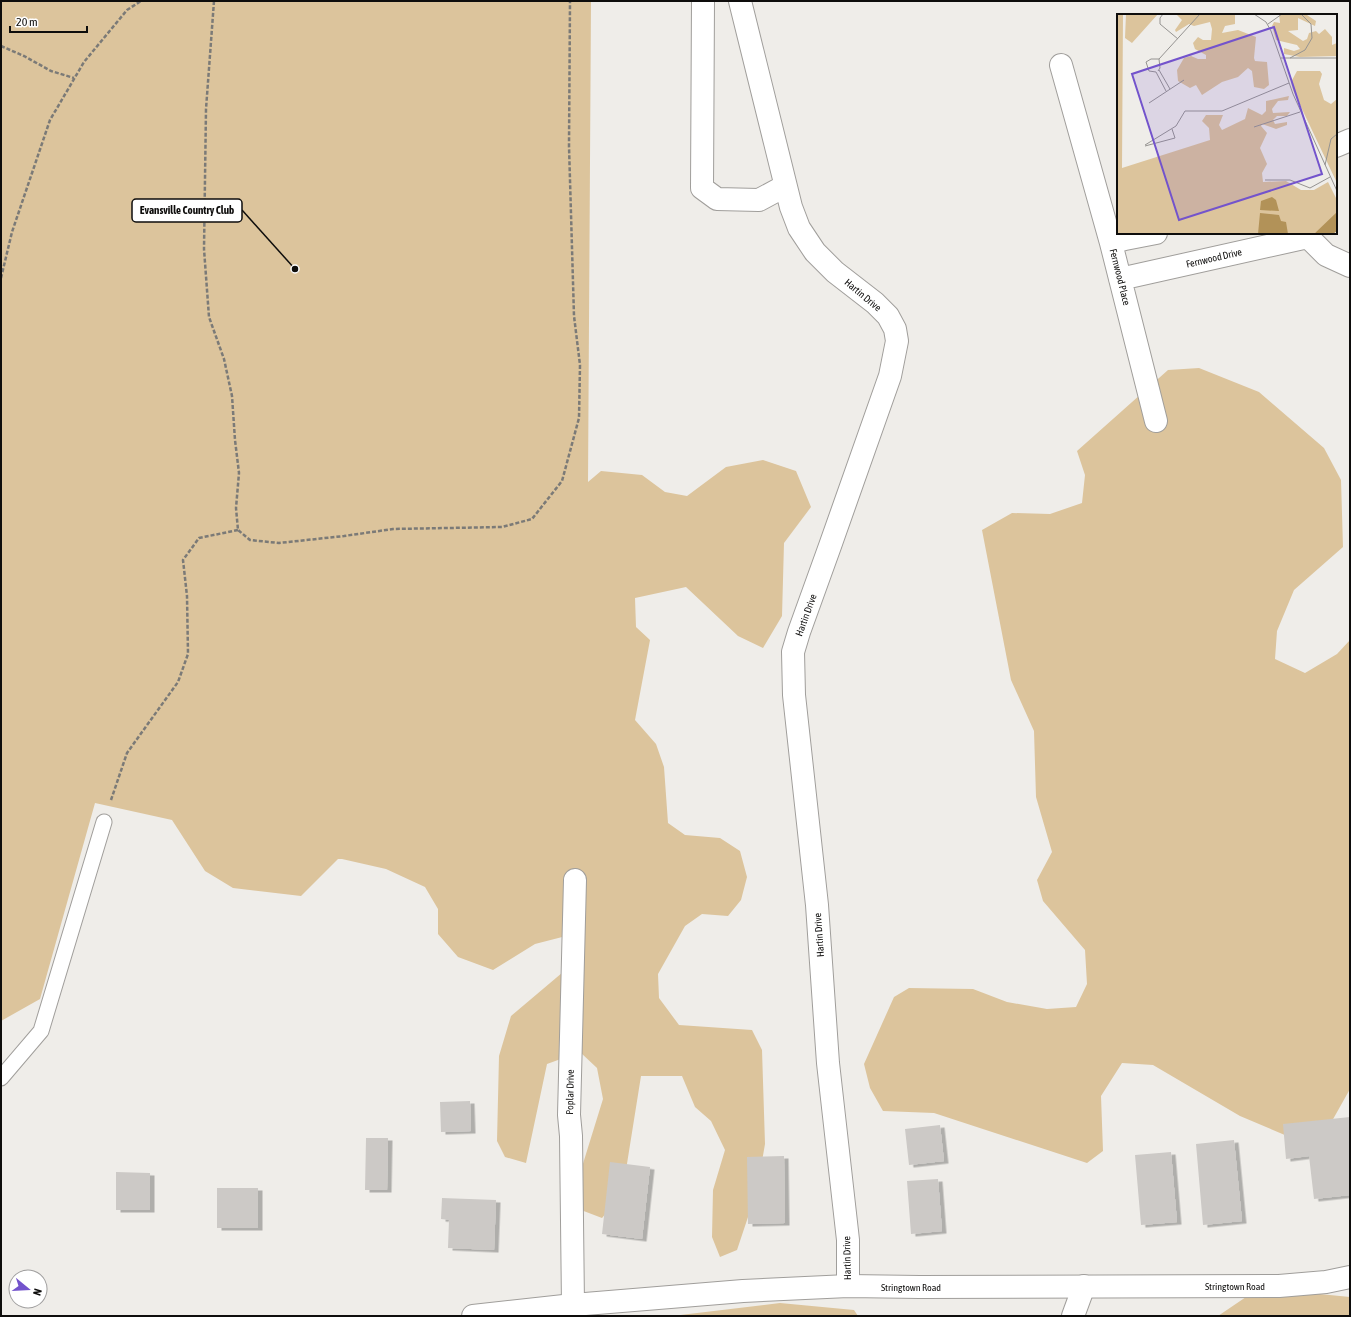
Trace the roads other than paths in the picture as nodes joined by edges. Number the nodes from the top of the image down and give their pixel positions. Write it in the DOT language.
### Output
graph roads {
  1 [pos="703,1"];
  2 [pos="740,1"];
  3 [pos="1061,65"];
  4 [pos="1350,140"];
  5 [pos="1337,146"];
  6 [pos="786,186"];
  7 [pos="1151,234"];
  8 [pos="1307,235"];
  9 [pos="1111,243"];
  10 [pos="1350,266"];
  11 [pos="1120,279"];
  12 [pos="1156,420"];
  13 [pos="104,822"];
  14 [pos="575,880"];
  15 [pos="1,1078"];
  16 [pos="1350,1277"];
  17 [pos="848,1286"];
  18 [pos="1084,1286"];
  19 [pos="573,1305"];
  20 [pos="473,1316"];
  21 [pos="1073,1316"];
  1 -- 6 [label="street"];
  2 -- 6 [label="street, Hartin Drive"];
  3 -- 9 [label="street, Fernwood Place"];
  4 -- 5 [label="street"];
  6 -- 17 [label="street, Hartin Drive"];
  7 -- 9 [label="street"];
  8 -- 10 [label="street, Fernwood Drive"];
  8 -- 11 [label="street, Fernwood Drive"];
  9 -- 11 [label="street, Fernwood Place"];
  11 -- 12 [label="street, Fernwood Place"];
  13 -- 15 [label="lane"];
  14 -- 19 [label="street, Poplar Drive"];
  16 -- 18 [label="street, Stringtown Road"];
  17 -- 18 [label="street, Stringtown Road"];
  17 -- 19 [label="street, Stringtown Road"];
  18 -- 21 [label="street"];
  19 -- 20 [label="street, Stringtown Road"];
}
